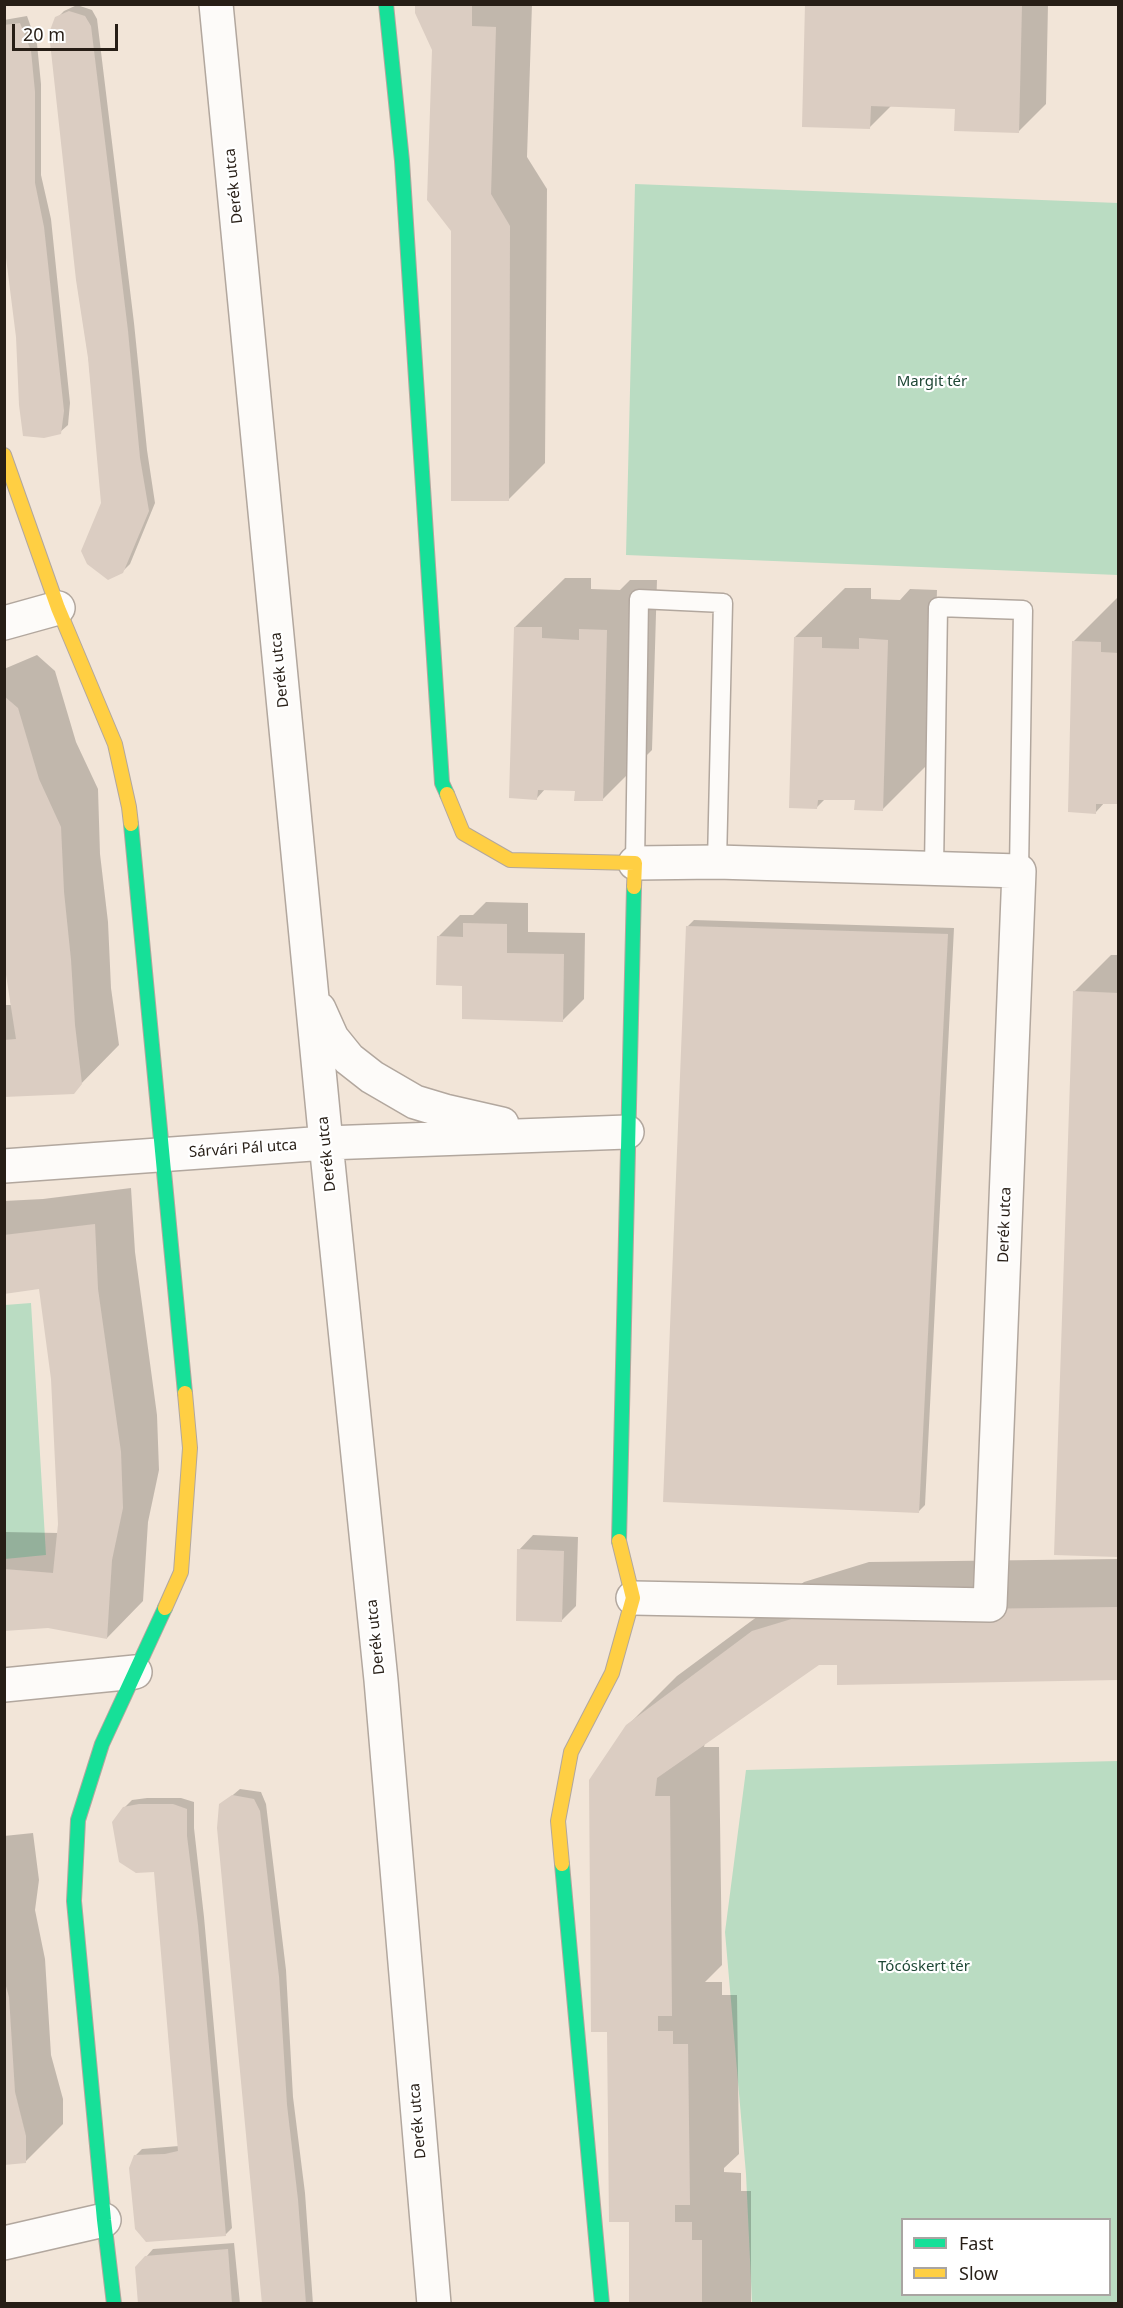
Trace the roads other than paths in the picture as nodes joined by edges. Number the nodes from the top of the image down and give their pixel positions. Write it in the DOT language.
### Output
graph roads {
  1 [pos="216,4"];
  2 [pos="386,4"];
  3 [pos="4,455"];
  4 [pos="58,608"];
  5 [pos="4,623"];
  6 [pos="717,862"];
  7 [pos="635,863"];
  8 [pos="934,868"];
  9 [pos="1019,871"];
  10 [pos="311,992"];
  11 [pos="627,1132"];
  12 [pos="566,1135"];
  13 [pos="326,1143"];
  14 [pos="163,1155"];
  15 [pos="4,1166"];
  16 [pos="633,1598"];
  17 [pos="135,1672"];
  18 [pos="4,1685"];
  19 [pos="104,2220"];
  20 [pos="4,2243"];
  21 [pos="114,2304"];
  22 [pos="434,2304"];
  23 [pos="602,2304"];
  1 -- 10 [label="street, Derék utca"];
  2 -- 7 [label="street"];
  3 -- 4 [label="street"];
  4 -- 5 [label="street"];
  4 -- 14 [label="street"];
  6 -- 7 [label="street"];
  6 -- 7 [label="lane"];
  6 -- 8 [label="street"];
  7 -- 11 [label="street"];
  8 -- 9 [label="street"];
  8 -- 9 [label="lane"];
  9 -- 16 [label="street, Derék utca"];
  10 -- 12 [label="street"];
  10 -- 13 [label="street, Derék utca"];
  11 -- 12 [label="street, Sárvári Pál utca"];
  11 -- 16 [label="street"];
  12 -- 13 [label="street, Sárvári Pál utca"];
  13 -- 14 [label="street, Sárvári Pál utca"];
  13 -- 22 [label="street, Derék utca"];
  14 -- 15 [label="street, Sárvári Pál utca"];
  14 -- 17 [label="street"];
  16 -- 23 [label="street"];
  17 -- 18 [label="street"];
  17 -- 19 [label="street"];
  19 -- 20 [label="street"];
  19 -- 21 [label="street"];
}
